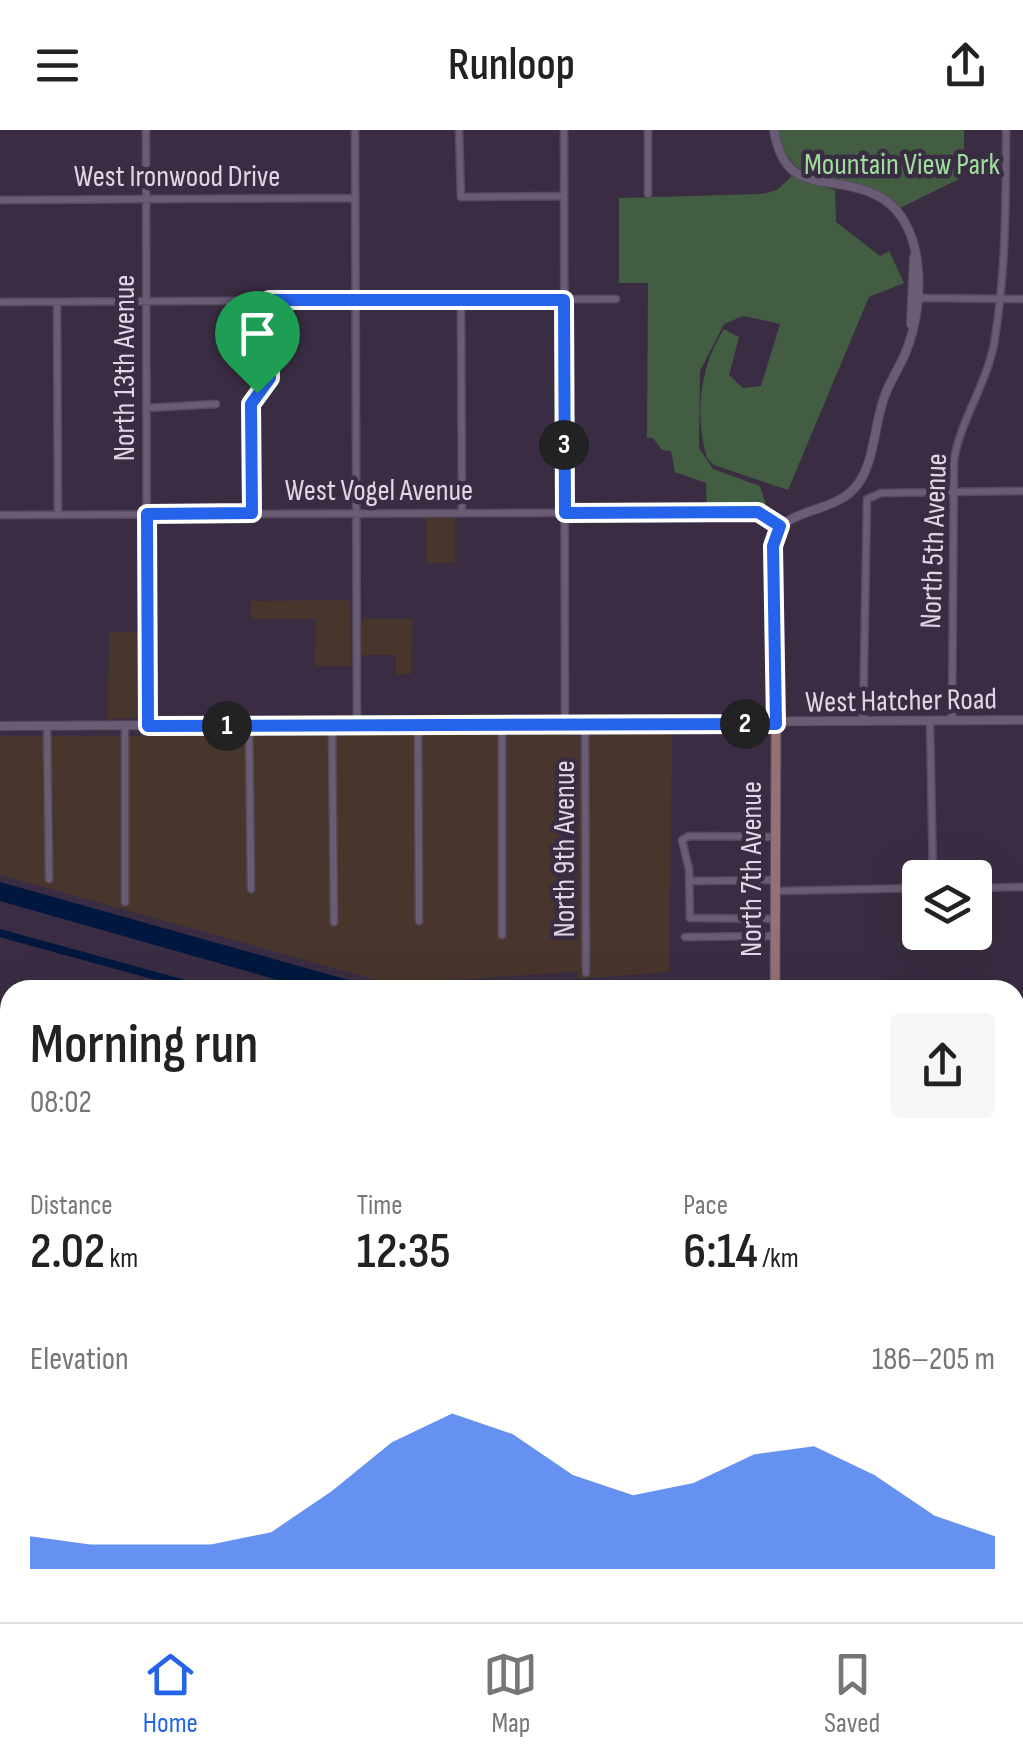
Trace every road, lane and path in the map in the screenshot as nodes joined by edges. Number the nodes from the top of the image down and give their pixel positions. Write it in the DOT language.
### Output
graph roads {
  1 [pos="146,130"];
  2 [pos="355,130"];
  3 [pos="459,130"];
  4 [pos="564,130"];
  5 [pos="648,130"];
  6 [pos="774,130"];
  7 [pos="1006,130"];
  8 [pos="648,194"];
  9 [pos="564,196"];
  10 [pos="355,198"];
  11 [pos="146,199"];
  12 [pos="0,200"];
  13 [pos="915,298"];
  14 [pos="999,298"];
  15 [pos="1023,298"];
  16 [pos="269,300"];
  17 [pos="355,300"];
  18 [pos="461,300"];
  19 [pos="564,300"];
  20 [pos="616,300"];
  21 [pos="146,301"];
  22 [pos="0,302"];
  23 [pos="57,302"];
  24 [pos="216,404"];
  25 [pos="146,408"];
  26 [pos="1023,491"];
  27 [pos="953,492"];
  28 [pos="252,513"];
  29 [pos="356,513"];
  30 [pos="462,513"];
  31 [pos="565,513"];
  32 [pos="58,514"];
  33 [pos="147,514"];
  34 [pos="0,515"];
  35 [pos="780,526"];
  36 [pos="1023,720"];
  37 [pos="930,722"];
  38 [pos="952,722"];
  39 [pos="864,723"];
  40 [pos="585,724"];
  41 [pos="776,724"];
  42 [pos="249,725"];
  43 [pos="332,725"];
  44 [pos="356,725"];
  45 [pos="418,725"];
  46 [pos="502,725"];
  47 [pos="565,725"];
  48 [pos="0,726"];
  49 [pos="47,726"];
  50 [pos="124,726"];
  51 [pos="148,726"];
  52 [pos="776,837"];
  53 [pos="933,860"];
  54 [pos="48,879"];
  55 [pos="690,881"];
  56 [pos="776,885"];
  57 [pos="1023,887"];
  58 [pos="902,888"];
  59 [pos="992,888"];
  60 [pos="250,889"];
  61 [pos="125,902"];
  62 [pos="776,919"];
  63 [pos="419,921"];
  64 [pos="334,922"];
  65 [pos="502,935"];
  66 [pos="776,936"];
  67 [pos="685,937"];
  68 [pos="586,972"];
  69 [pos="775,980"];
  1 -- 11 [label="street, North 13th Avenue"];
  2 -- 10 [label="street"];
  3 -- 9 [label="street"];
  4 -- 9 [label="street, North 9th Avenue"];
  5 -- 8 [label="street"];
  6 -- 13 [label="street"];
  7 -- 14 [label="street, North 5th Avenue"];
  9 -- 19 [label="street, North 9th Avenue"];
  10 -- 11 [label="street, West Ironwood Drive"];
  10 -- 17 [label="street"];
  11 -- 12 [label="street, West Ironwood Drive"];
  11 -- 21 [label="street, North 13th Avenue"];
  13 -- 14 [label="street"];
  13 -- 35 [label="street"];
  14 -- 15 [label="street"];
  14 -- 27 [label="street, North 5th Avenue"];
  16 -- 17 [label="street"];
  16 -- 21 [label="street"];
  16 -- 28 [label="street"];
  17 -- 18 [label="street"];
  17 -- 29 [label="street"];
  18 -- 19 [label="street"];
  18 -- 30 [label="street"];
  19 -- 20 [label="street"];
  19 -- 31 [label="street, North 9th Avenue"];
  21 -- 23 [label="street"];
  21 -- 25 [label="street, North 13th Avenue"];
  22 -- 23 [label="street"];
  23 -- 32 [label="street"];
  24 -- 25 [label="street"];
  25 -- 33 [label="street, North 13th Avenue"];
  26 -- 27 [label="street"];
  27 -- 38 [label="street, North 5th Avenue"];
  27 -- 39 [label="street"];
  28 -- 29 [label="street, West Vogel Avenue"];
  28 -- 33 [label="street, West Vogel Avenue"];
  29 -- 30 [label="street, West Vogel Avenue"];
  29 -- 44 [label="street"];
  30 -- 31 [label="street, West Vogel Avenue"];
  31 -- 35 [label="street, West Vogel Avenue"];
  31 -- 47 [label="street, North 9th Avenue"];
  32 -- 33 [label="street, West Vogel Avenue"];
  32 -- 34 [label="street, West Vogel Avenue"];
  33 -- 51 [label="street, North 13th Avenue"];
  35 -- 41 [label="street, North 7th Avenue"];
  36 -- 38 [label="street, West Hatcher Road"];
  37 -- 38 [label="street, West Hatcher Road"];
  37 -- 39 [label="street, West Hatcher Road"];
  37 -- 53 [label="street"];
  39 -- 41 [label="street, West Hatcher Road"];
  40 -- 41 [label="street, West Hatcher Road"];
  40 -- 47 [label="street, West Hatcher Road"];
  40 -- 68 [label="street, North 9th Avenue"];
  41 -- 52 [label="main road, North 7th Avenue"];
  42 -- 43 [label="street, West Hatcher Road"];
  42 -- 51 [label="street, West Hatcher Road"];
  42 -- 60 [label="street"];
  43 -- 44 [label="street, West Hatcher Road"];
  43 -- 64 [label="street"];
  44 -- 45 [label="street, West Hatcher Road"];
  45 -- 46 [label="street, West Hatcher Road"];
  45 -- 63 [label="street"];
  46 -- 47 [label="street, West Hatcher Road"];
  46 -- 65 [label="street"];
  48 -- 49 [label="street, West Hatcher Road"];
  49 -- 50 [label="street, West Hatcher Road"];
  49 -- 54 [label="street"];
  50 -- 51 [label="street, West Hatcher Road"];
  50 -- 61 [label="street"];
  52 -- 55 [label="street"];
  52 -- 56 [label="main road, North 7th Avenue"];
  55 -- 56 [label="street"];
  55 -- 62 [label="street"];
  56 -- 58 [label="street"];
  56 -- 62 [label="main road, North 7th Avenue"];
  57 -- 59 [label="street"];
  62 -- 66 [label="main road, North 7th Avenue"];
  66 -- 67 [label="street"];
  66 -- 69 [label="main road, North 7th Avenue"];
}
